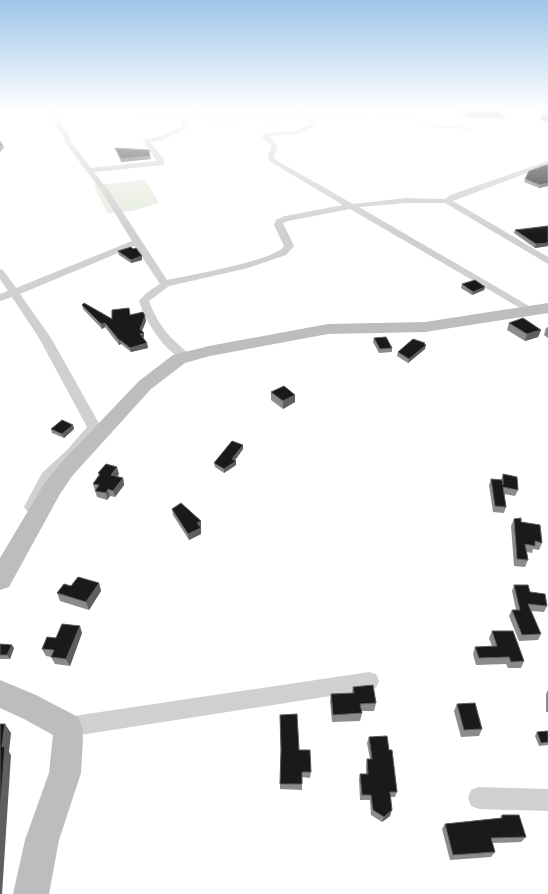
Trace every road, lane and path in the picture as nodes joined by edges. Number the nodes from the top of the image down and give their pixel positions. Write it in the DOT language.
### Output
graph roads {
  1 [pos="75,151"];
  2 [pos="153,151"];
  3 [pos="273,151"];
  4 [pos="548,163"];
  5 [pos="90,170"];
  6 [pos="447,201"];
  7 [pos="350,206"];
  8 [pos="138,242"];
  9 [pos="548,261"];
  10 [pos="0,272"];
  11 [pos="166,284"];
  12 [pos="14,293"];
  13 [pos="0,298"];
  14 [pos="540,309"];
  15 [pos="186,356"];
  16 [pos="32,523"];
  17 [pos="0,580"];
  18 [pos="369,681"];
  19 [pos="0,694"];
  20 [pos="67,727"];
  21 [pos="479,798"];
  22 [pos="548,800"];
  23 [pos="31,894"];
  1 -- 5 [label="street"];
  2 -- 5 [label="street"];
  3 -- 7 [label="street"];
  4 -- 6 [label="street"];
  5 -- 8 [label="street"];
  6 -- 7 [label="street"];
  6 -- 9 [label="street"];
  7 -- 11 [label="street"];
  7 -- 14 [label="street"];
  8 -- 11 [label="street"];
  8 -- 12 [label="street"];
  10 -- 12 [label="street"];
  11 -- 15 [label="street"];
  12 -- 13 [label="street"];
  12 -- 16 [label="street"];
  14 -- 15 [label="street"];
  15 -- 16 [label="street"];
  16 -- 17 [label="street"];
  18 -- 20 [label="street"];
  19 -- 20 [label="street"];
  20 -- 23 [label="street"];
  21 -- 22 [label="street"];
}
